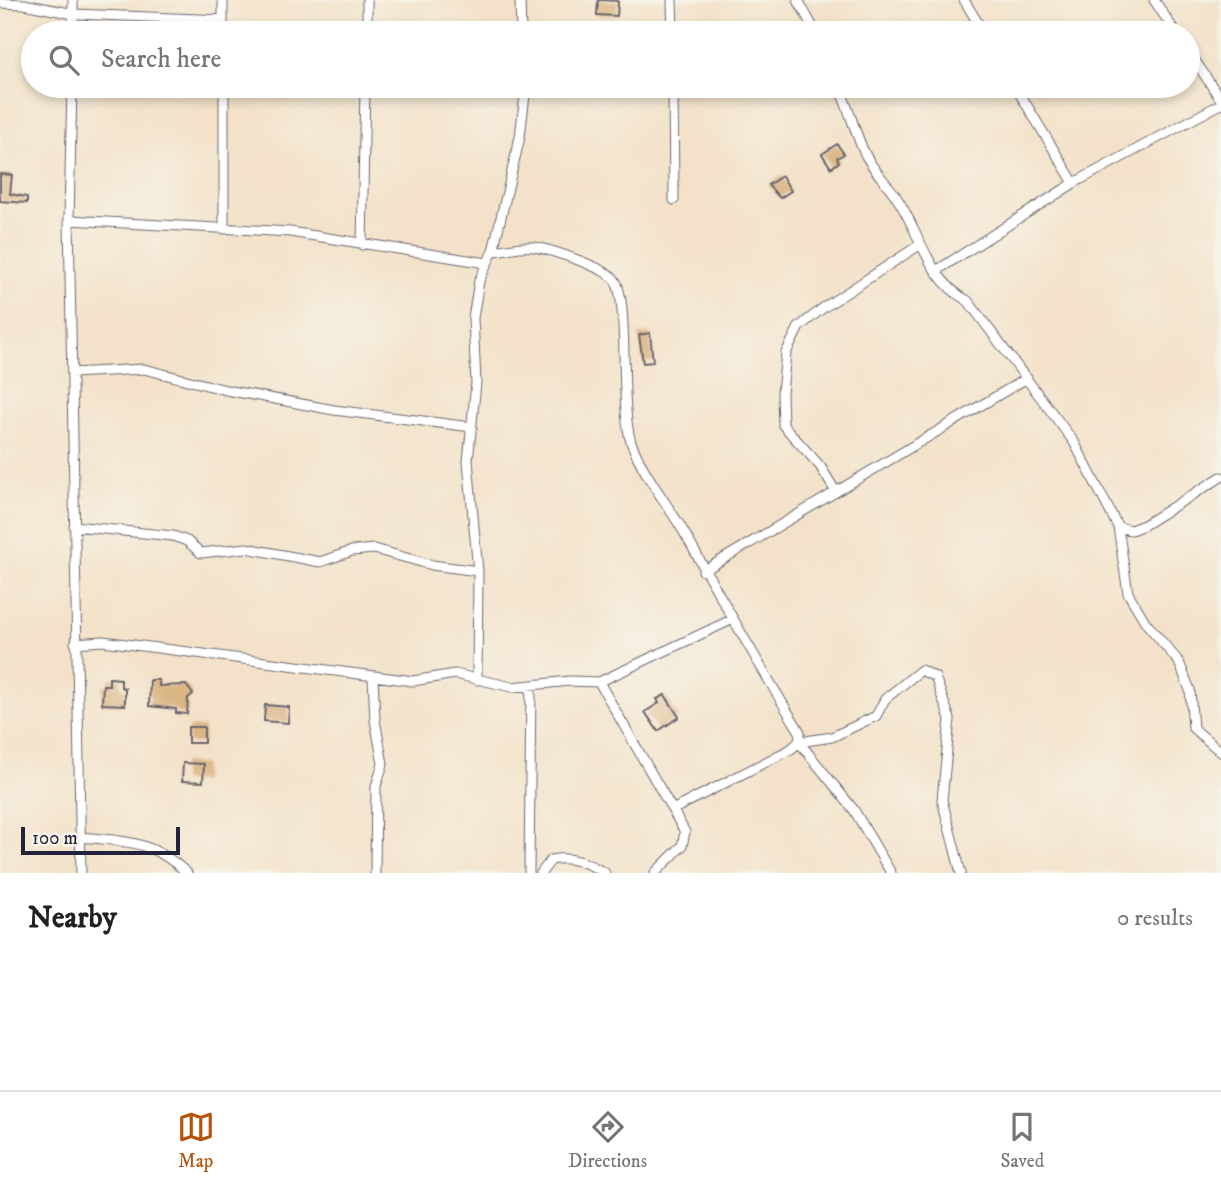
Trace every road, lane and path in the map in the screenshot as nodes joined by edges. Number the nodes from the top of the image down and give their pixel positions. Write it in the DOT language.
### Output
graph roads {
  1 [pos="73,0"];
  2 [pos="223,0"];
  3 [pos="367,0"];
  4 [pos="520,0"];
  5 [pos="672,0"];
  6 [pos="798,0"];
  7 [pos="964,0"];
  8 [pos="1154,0"];
  9 [pos="0,3"];
  10 [pos="74,14"];
  11 [pos="223,20"];
  12 [pos="74,21"];
  13 [pos="366,21"];
  14 [pos="521,21"];
  15 [pos="673,21"];
  16 [pos="809,21"];
  17 [pos="977,21"];
  18 [pos="1168,21"];
  19 [pos="1200,69"];
  20 [pos="72,98"];
  21 [pos="223,98"];
  22 [pos="366,98"];
  23 [pos="525,98"];
  24 [pos="673,98"];
  25 [pos="844,98"];
  26 [pos="1023,98"];
  27 [pos="1221,102"];
  28 [pos="1074,183"];
  29 [pos="674,200"];
  30 [pos="69,220"];
  31 [pos="224,229"];
  32 [pos="921,244"];
  33 [pos="362,245"];
  34 [pos="493,251"];
  35 [pos="487,263"];
  36 [pos="936,271"];
  37 [pos="72,373"];
  38 [pos="1027,378"];
  39 [pos="472,427"];
  40 [pos="1221,477"];
  41 [pos="836,492"];
  42 [pos="74,526"];
  43 [pos="1118,527"];
  44 [pos="478,571"];
  45 [pos="703,571"];
  46 [pos="731,620"];
  47 [pos="75,643"];
  48 [pos="373,676"];
  49 [pos="477,680"];
  50 [pos="599,682"];
  51 [pos="531,687"];
  52 [pos="799,743"];
  53 [pos="1221,751"];
  54 [pos="674,809"];
  55 [pos="79,837"];
  56 [pos="81,873"];
  57 [pos="187,873"];
  58 [pos="375,873"];
  59 [pos="529,873"];
  60 [pos="541,873"];
  61 [pos="605,873"];
  62 [pos="655,873"];
  63 [pos="891,873"];
  64 [pos="961,873"];
  1 -- 10 [label="street"];
  2 -- 11 [label="street"];
  3 -- 13 [label="street"];
  4 -- 14 [label="street"];
  5 -- 15 [label="street"];
  6 -- 16 [label="street"];
  7 -- 17 [label="street"];
  8 -- 18 [label="street"];
  9 -- 10 [label="street"];
  10 -- 11 [label="street"];
  10 -- 12 [label="street"];
  19 -- 27 [label="street"];
  20 -- 30 [label="street"];
  21 -- 31 [label="street"];
  22 -- 33 [label="street"];
  23 -- 34 [label="street"];
  24 -- 29 [label="street"];
  25 -- 32 [label="street"];
  26 -- 28 [label="street"];
  27 -- 28 [label="street"];
  28 -- 36 [label="street"];
  30 -- 31 [label="street"];
  30 -- 37 [label="street"];
  31 -- 33 [label="street"];
  32 -- 36 [label="street"];
  32 -- 41 [label="street"];
  33 -- 35 [label="street"];
  34 -- 35 [label="street"];
  34 -- 45 [label="street"];
  35 -- 39 [label="street"];
  36 -- 38 [label="street"];
  37 -- 39 [label="street"];
  37 -- 42 [label="street"];
  38 -- 41 [label="street"];
  38 -- 43 [label="street"];
  39 -- 44 [label="street"];
  40 -- 43 [label="street"];
  41 -- 45 [label="street"];
  42 -- 44 [label="street"];
  42 -- 47 [label="street"];
  43 -- 53 [label="street"];
  44 -- 49 [label="street"];
  45 -- 46 [label="street"];
  46 -- 50 [label="street"];
  46 -- 52 [label="street"];
  47 -- 48 [label="street"];
  47 -- 55 [label="street"];
  48 -- 49 [label="street"];
  48 -- 58 [label="street"];
  49 -- 51 [label="street"];
  50 -- 51 [label="street"];
  50 -- 54 [label="street"];
  51 -- 59 [label="street"];
  52 -- 54 [label="street"];
  52 -- 63 [label="street"];
  52 -- 64 [label="street"];
  54 -- 62 [label="street"];
  55 -- 56 [label="street"];
  55 -- 57 [label="street"];
  60 -- 61 [label="street"];
}
